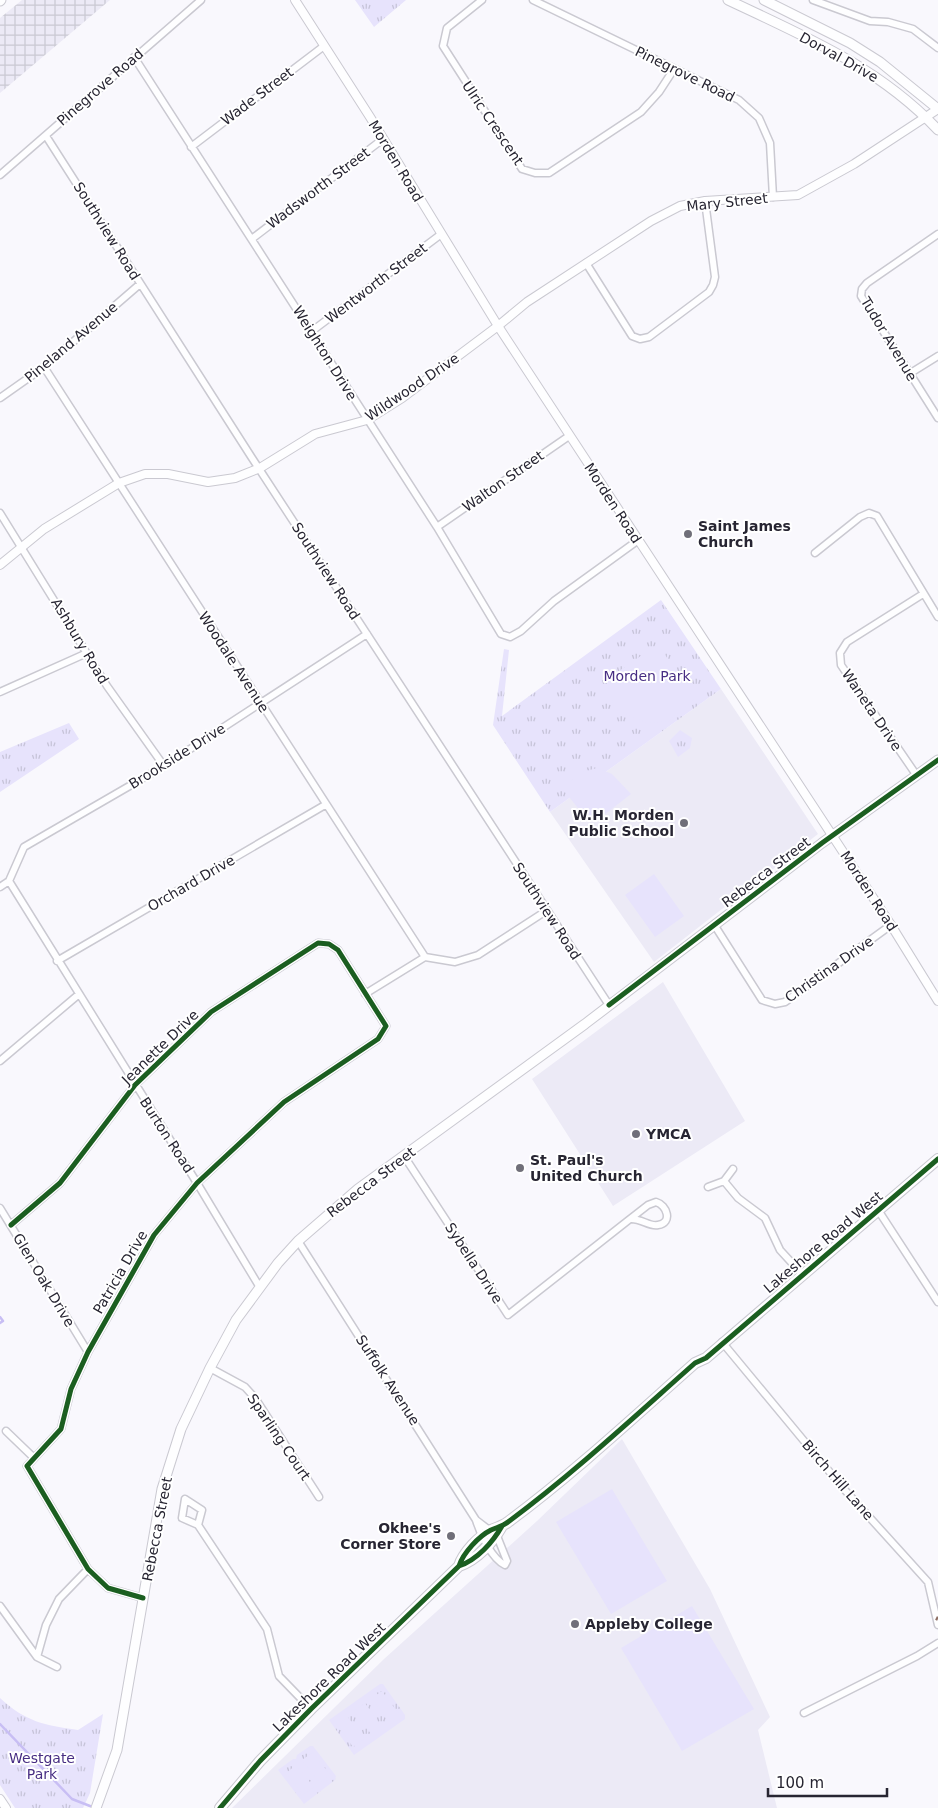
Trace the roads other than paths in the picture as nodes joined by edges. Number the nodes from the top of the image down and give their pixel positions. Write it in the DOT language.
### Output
graph roads {
  1 [pos="201,0"];
  2 [pos="295,0"];
  3 [pos="482,0"];
  4 [pos="533,0"];
  5 [pos="728,0"];
  6 [pos="764,0"];
  7 [pos="813,0"];
  8 [pos="324,46"];
  9 [pos="938,48"];
  10 [pos="134,57"];
  11 [pos="674,69"];
  12 [pos="938,109"];
  13 [pos="926,116"];
  14 [pos="938,130"];
  15 [pos="46,136"];
  16 [pos="382,139"];
  17 [pos="191,147"];
  18 [pos="0,176"];
  19 [pos="773,197"];
  20 [pos="704,201"];
  21 [pos="938,234"];
  22 [pos="440,235"];
  23 [pos="252,238"];
  24 [pos="586,263"];
  25 [pos="140,284"];
  26 [pos="498,326"];
  27 [pos="312,330"];
  28 [pos="938,356"];
  29 [pos="44,367"];
  30 [pos="910,374"];
  31 [pos="0,398"];
  32 [pos="938,418"];
  33 [pos="367,420"];
  34 [pos="569,436"];
  35 [pos="260,468"];
  36 [pos="120,483"];
  37 [pos="0,513"];
  38 [pos="437,527"];
  39 [pos="637,541"];
  40 [pos="22,547"];
  41 [pos="815,553"];
  42 [pos="0,565"];
  43 [pos="923,594"];
  44 [pos="938,617"];
  45 [pos="367,634"];
  46 [pos="87,653"];
  47 [pos="0,692"];
  48 [pos="260,703"];
  49 [pos="938,760"];
  50 [pos="164,766"];
  51 [pos="916,776"];
  52 [pos="325,805"];
  53 [pos="832,836"];
  54 [pos="9,882"];
  55 [pos="0,888"];
  56 [pos="546,911"];
  57 [pos="891,925"];
  58 [pos="715,926"];
  59 [pos="425,957"];
  60 [pos="57,961"];
  61 [pos="365,994"];
  62 [pos="78,995"];
  63 [pos="938,1001"];
  64 [pos="609,1005"];
  65 [pos="0,1061"];
  66 [pos="134,1084"];
  67 [pos="404,1156"];
  68 [pos="938,1159"];
  69 [pos="734,1169"];
  70 [pos="724,1181"];
  71 [pos="197,1183"];
  72 [pos="708,1187"];
  73 [pos="0,1208"];
  74 [pos="878,1210"];
  75 [pos="630,1219"];
  76 [pos="11,1225"];
  77 [pos="298,1241"];
  78 [pos="802,1274"];
  79 [pos="259,1286"];
  80 [pos="938,1302"];
  81 [pos="722,1342"];
  82 [pos="88,1352"];
  83 [pos="210,1368"];
  84 [pos="6,1432"];
  85 [pos="33,1457"];
  86 [pos="319,1497"];
  87 [pos="476,1520"];
  88 [pos="198,1525"];
  89 [pos="493,1533"];
  90 [pos="484,1541"];
  91 [pos="88,1569"];
  92 [pos="143,1598"];
  93 [pos="0,1606"];
  94 [pos="938,1625"];
  95 [pos="938,1643"];
  96 [pos="37,1657"];
  97 [pos="57,1667"];
  98 [pos="311,1709"];
  99 [pos="804,1713"];
  100 [pos="0,1799"];
  101 [pos="6,1808"];
  102 [pos="96,1808"];
  103 [pos="220,1808"];
  1 -- 10 [label="street, Pinegrove Road"];
  2 -- 8 [label="street, Morden Road"];
  3 -- 11 [label="street, Ulric Crescent"];
  4 -- 11 [label="street, Pinegrove Road"];
  5 -- 13 [label="main road, Dorval Drive"];
  6 -- 12 [label="main road, Dorval Drive"];
  7 -- 9 [label="street"];
  8 -- 16 [label="street, Morden Road"];
  8 -- 17 [label="street, Wade Street"];
  10 -- 15 [label="street, Pinegrove Road"];
  10 -- 17 [label="street, Weighton Drive"];
  11 -- 19 [label="street, Pinegrove Road"];
  12 -- 13 [label="street, Mary Street"];
  13 -- 14 [label="main road, Dorval Drive"];
  13 -- 19 [label="street, Mary Street"];
  15 -- 18 [label="street, Pinegrove Road"];
  15 -- 25 [label="street, Southview Road"];
  16 -- 22 [label="street, Morden Road"];
  16 -- 23 [label="street, Wadsworth Street"];
  17 -- 23 [label="street, Weighton Drive"];
  19 -- 20 [label="street, Mary Street"];
  20 -- 24 [label="street, Mary Street"];
  20 -- 24 [label="street"];
  21 -- 30 [label="street, Tudor Avenue"];
  22 -- 26 [label="street, Morden Road"];
  22 -- 27 [label="street, Wentworth Street"];
  23 -- 27 [label="street, Weighton Drive"];
  24 -- 26 [label="street, Mary Street"];
  25 -- 29 [label="street, Pineland Avenue"];
  25 -- 35 [label="street, Southview Road"];
  26 -- 33 [label="street, Wildwood Drive"];
  26 -- 34 [label="street, Morden Road"];
  27 -- 33 [label="street, Weighton Drive"];
  28 -- 30 [label="street"];
  29 -- 31 [label="street, Pineland Avenue"];
  29 -- 36 [label="street, Woodale Avenue"];
  30 -- 32 [label="street, Tudor Avenue"];
  33 -- 35 [label="street, Wildwood Drive"];
  33 -- 38 [label="street, Weighton Drive"];
  34 -- 38 [label="street, Walton Street"];
  34 -- 39 [label="street, Morden Road"];
  35 -- 36 [label="street, Wildwood Drive"];
  35 -- 45 [label="street, Southview Road"];
  36 -- 40 [label="street, Wildwood Drive"];
  36 -- 48 [label="street, Woodale Avenue"];
  37 -- 40 [label="street, Ashbury Road"];
  38 -- 39 [label="street, Weighton Drive"];
  39 -- 53 [label="street, Morden Road"];
  40 -- 42 [label="street, Wildwood Drive"];
  40 -- 46 [label="street, Ashbury Road"];
  41 -- 43 [label="street"];
  43 -- 44 [label="street"];
  43 -- 51 [label="street, Waneta Drive"];
  45 -- 48 [label="street, Brookside Drive"];
  45 -- 56 [label="street, Southview Road"];
  46 -- 47 [label="street"];
  46 -- 50 [label="street, Ashbury Road"];
  48 -- 50 [label="street, Brookside Drive"];
  48 -- 52 [label="street, Woodale Avenue"];
  49 -- 51 [label="main road, Rebecca Street"];
  50 -- 54 [label="street, Brookside Drive"];
  51 -- 53 [label="main road, Rebecca Street"];
  52 -- 59 [label="street, Woodale Avenue"];
  52 -- 60 [label="street, Orchard Drive"];
  53 -- 57 [label="street, Morden Road"];
  53 -- 58 [label="main road, Rebecca Street"];
  54 -- 55 [label="street"];
  54 -- 60 [label="street, Burton Road"];
  56 -- 59 [label="street"];
  56 -- 64 [label="street, Southview Road"];
  57 -- 58 [label="street, Christina Drive"];
  57 -- 63 [label="street, Morden Road"];
  58 -- 64 [label="main road, Rebecca Street"];
  59 -- 61 [label="street"];
  60 -- 62 [label="street, Burton Road"];
  61 -- 66 [label="street, Jeanette Drive"];
  61 -- 71 [label="street, Patricia Drive"];
  62 -- 65 [label="street"];
  62 -- 66 [label="street, Burton Road"];
  64 -- 67 [label="main road, Rebecca Street"];
  66 -- 71 [label="street, Burton Road"];
  66 -- 76 [label="street, Jeanette Drive"];
  67 -- 75 [label="street, Sybella Drive"];
  67 -- 77 [label="main road, Rebecca Street"];
  68 -- 74 [label="main road, Lakeshore Road West"];
  69 -- 70 [label="street"];
  70 -- 72 [label="street"];
  70 -- 78 [label="street"];
  71 -- 79 [label="street, Burton Road"];
  71 -- 82 [label="street, Patricia Drive"];
  73 -- 76 [label="street, Glen Oak Drive"];
  74 -- 78 [label="main road, Lakeshore Road West"];
  74 -- 80 [label="street"];
  75 -- 75 [label="street, Sybella Drive"];
  76 -- 82 [label="street, Glen Oak Drive"];
  77 -- 79 [label="main road, Rebecca Street"];
  77 -- 87 [label="street, Suffolk Avenue"];
  78 -- 81 [label="main road, Lakeshore Road West"];
  79 -- 83 [label="main road, Rebecca Street"];
  81 -- 89 [label="main road, Lakeshore Road West"];
  81 -- 94 [label="street, Birch Hill Lane"];
  82 -- 85 [label="street, Patricia Drive"];
  83 -- 86 [label="street, Sparling Court"];
  83 -- 92 [label="main road, Rebecca Street"];
  84 -- 85 [label="street"];
  85 -- 91 [label="street"];
  87 -- 89 [label="street, Suffolk Avenue"];
  87 -- 90 [label="street, Suffolk Avenue"];
  88 -- 98 [label="street"];
  89 -- 90 [label="main road, Lakeshore Road West"];
  89 -- 90 [label="street, Suffolk Avenue"];
  90 -- 98 [label="main road, Lakeshore Road West"];
  91 -- 92 [label="street"];
  91 -- 96 [label="street"];
  92 -- 102 [label="main road, Rebecca Street"];
  93 -- 96 [label="street"];
  95 -- 99 [label="street"];
  96 -- 97 [label="street"];
  98 -- 103 [label="main road, Lakeshore Road West"];
  100 -- 101 [label="street"];
}
